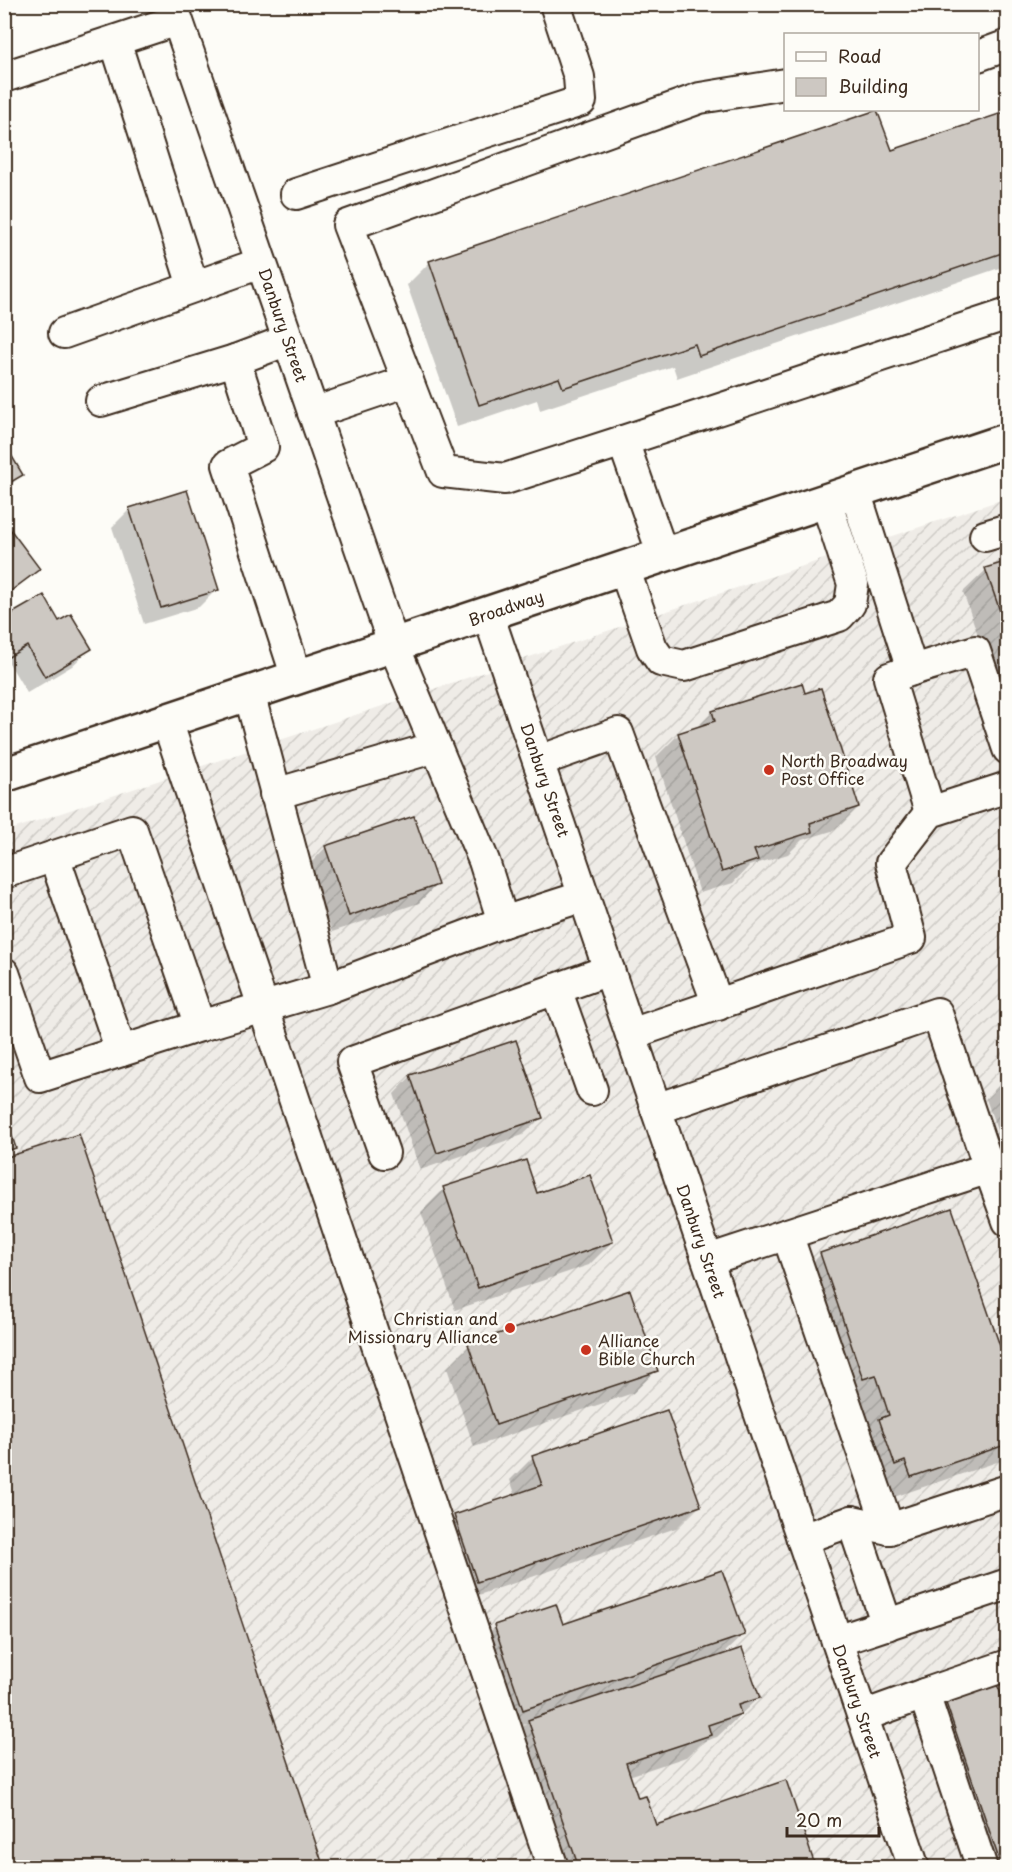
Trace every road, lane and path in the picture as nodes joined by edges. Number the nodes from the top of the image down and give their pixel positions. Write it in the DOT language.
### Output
graph roads {
  1 [pos="555,4"];
  2 [pos="175,12"];
  3 [pos="115,41"];
  4 [pos="1008,45"];
  5 [pos="979,56"];
  6 [pos="4,77"];
  7 [pos="784,84"];
  8 [pos="296,194"];
  9 [pos="261,263"];
  10 [pos="193,286"];
  11 [pos="1008,314"];
  12 [pos="64,333"];
  13 [pos="288,340"];
  14 [pos="235,360"];
  15 [pos="408,381"];
  16 [pos="101,401"];
  17 [pos="313,413"];
  18 [pos="1008,440"];
  19 [pos="623,441"];
  20 [pos="841,496"];
  21 [pos="663,555"];
  22 [pos="624,568"];
  23 [pos="488,614"];
  24 [pos="394,646"];
  25 [pos="912,670"];
  26 [pos="297,678"];
  27 [pos="249,693"];
  28 [pos="167,721"];
  29 [pos="1008,749"];
  30 [pos="440,755"];
  31 [pos="539,761"];
  32 [pos="4,775"];
  33 [pos="1008,787"];
  34 [pos="275,794"];
  35 [pos="930,812"];
  36 [pos="54,856"];
  37 [pos="4,873"];
  38 [pos="584,896"];
  39 [pos="503,922"];
  40 [pos="609,970"];
  41 [pos="4,973"];
  42 [pos="328,988"];
  43 [pos="556,989"];
  44 [pos="718,1005"];
  45 [pos="264,1006"];
  46 [pos="200,1026"];
  47 [pos="631,1034"];
  48 [pos="122,1052"];
  49 [pos="592,1090"];
  50 [pos="656,1109"];
  51 [pos="384,1153"];
  52 [pos="989,1168"];
  53 [pos="1008,1221"];
  54 [pos="787,1234"];
  55 [pos="708,1260"];
  56 [pos="1008,1490"];
  57 [pos="852,1521"];
  58 [pos="889,1529"];
  59 [pos="802,1539"];
  60 [pos="1008,1584"];
  61 [pos="887,1625"];
  62 [pos="837,1641"];
  63 [pos="1008,1665"];
  64 [pos="924,1694"];
  65 [pos="863,1716"];
  66 [pos="553,1868"];
  67 [pos="914,1868"];
  68 [pos="982,1868"];
  1 -- 8 [label="street"];
  2 -- 3 [label="street"];
  2 -- 9 [label="street, Danbury Street"];
  3 -- 6 [label="street"];
  3 -- 10 [label="street"];
  4 -- 5 [label="street"];
  7 -- 15 [label="street"];
  9 -- 10 [label="street"];
  9 -- 13 [label="street, Danbury Street"];
  10 -- 12 [label="street"];
  11 -- 19 [label="street"];
  13 -- 14 [label="street"];
  13 -- 17 [label="street, Danbury Street"];
  14 -- 16 [label="street"];
  14 -- 26 [label="street"];
  15 -- 17 [label="street"];
  15 -- 19 [label="street"];
  17 -- 24 [label="street, Danbury Street"];
  18 -- 20 [label="main road, Broadway"];
  19 -- 21 [label="street"];
  20 -- 21 [label="main road, Broadway"];
  20 -- 22 [label="street"];
  20 -- 25 [label="street"];
  21 -- 22 [label="main road, Broadway"];
  22 -- 23 [label="main road, Broadway"];
  23 -- 24 [label="main road, Broadway"];
  23 -- 31 [label="street, Danbury Street"];
  24 -- 26 [label="main road, Broadway"];
  24 -- 30 [label="street, Danbury Street"];
  25 -- 29 [label="street"];
  25 -- 35 [label="street"];
  26 -- 27 [label="main road, Broadway"];
  27 -- 28 [label="main road, Broadway"];
  27 -- 34 [label="street"];
  28 -- 32 [label="main road, Broadway"];
  28 -- 45 [label="street"];
  30 -- 34 [label="street"];
  30 -- 39 [label="street, Danbury Street"];
  31 -- 38 [label="street, Danbury Street"];
  31 -- 44 [label="street"];
  33 -- 35 [label="street"];
  34 -- 42 [label="street"];
  35 -- 44 [label="street"];
  36 -- 37 [label="street"];
  36 -- 46 [label="street"];
  36 -- 48 [label="street"];
  38 -- 39 [label="street"];
  38 -- 40 [label="street, Danbury Street"];
  39 -- 42 [label="street"];
  40 -- 43 [label="street"];
  40 -- 47 [label="street, Danbury Street"];
  41 -- 48 [label="street"];
  42 -- 45 [label="street"];
  43 -- 49 [label="street"];
  43 -- 51 [label="street"];
  44 -- 47 [label="street"];
  45 -- 46 [label="street"];
  45 -- 66 [label="street"];
  46 -- 48 [label="street"];
  47 -- 50 [label="street, Danbury Street"];
  50 -- 52 [label="street"];
  50 -- 55 [label="street, Danbury Street"];
  52 -- 53 [label="street"];
  52 -- 54 [label="street"];
  54 -- 55 [label="street"];
  54 -- 58 [label="street"];
  55 -- 59 [label="street, Danbury Street"];
  56 -- 58 [label="street"];
  57 -- 58 [label="street"];
  57 -- 59 [label="street"];
  57 -- 61 [label="street"];
  59 -- 62 [label="street, Danbury Street"];
  60 -- 61 [label="street"];
  61 -- 62 [label="street"];
  62 -- 65 [label="street, Danbury Street"];
  63 -- 64 [label="street"];
  64 -- 65 [label="street"];
  64 -- 68 [label="street"];
  65 -- 67 [label="street, Danbury Street"];
}
